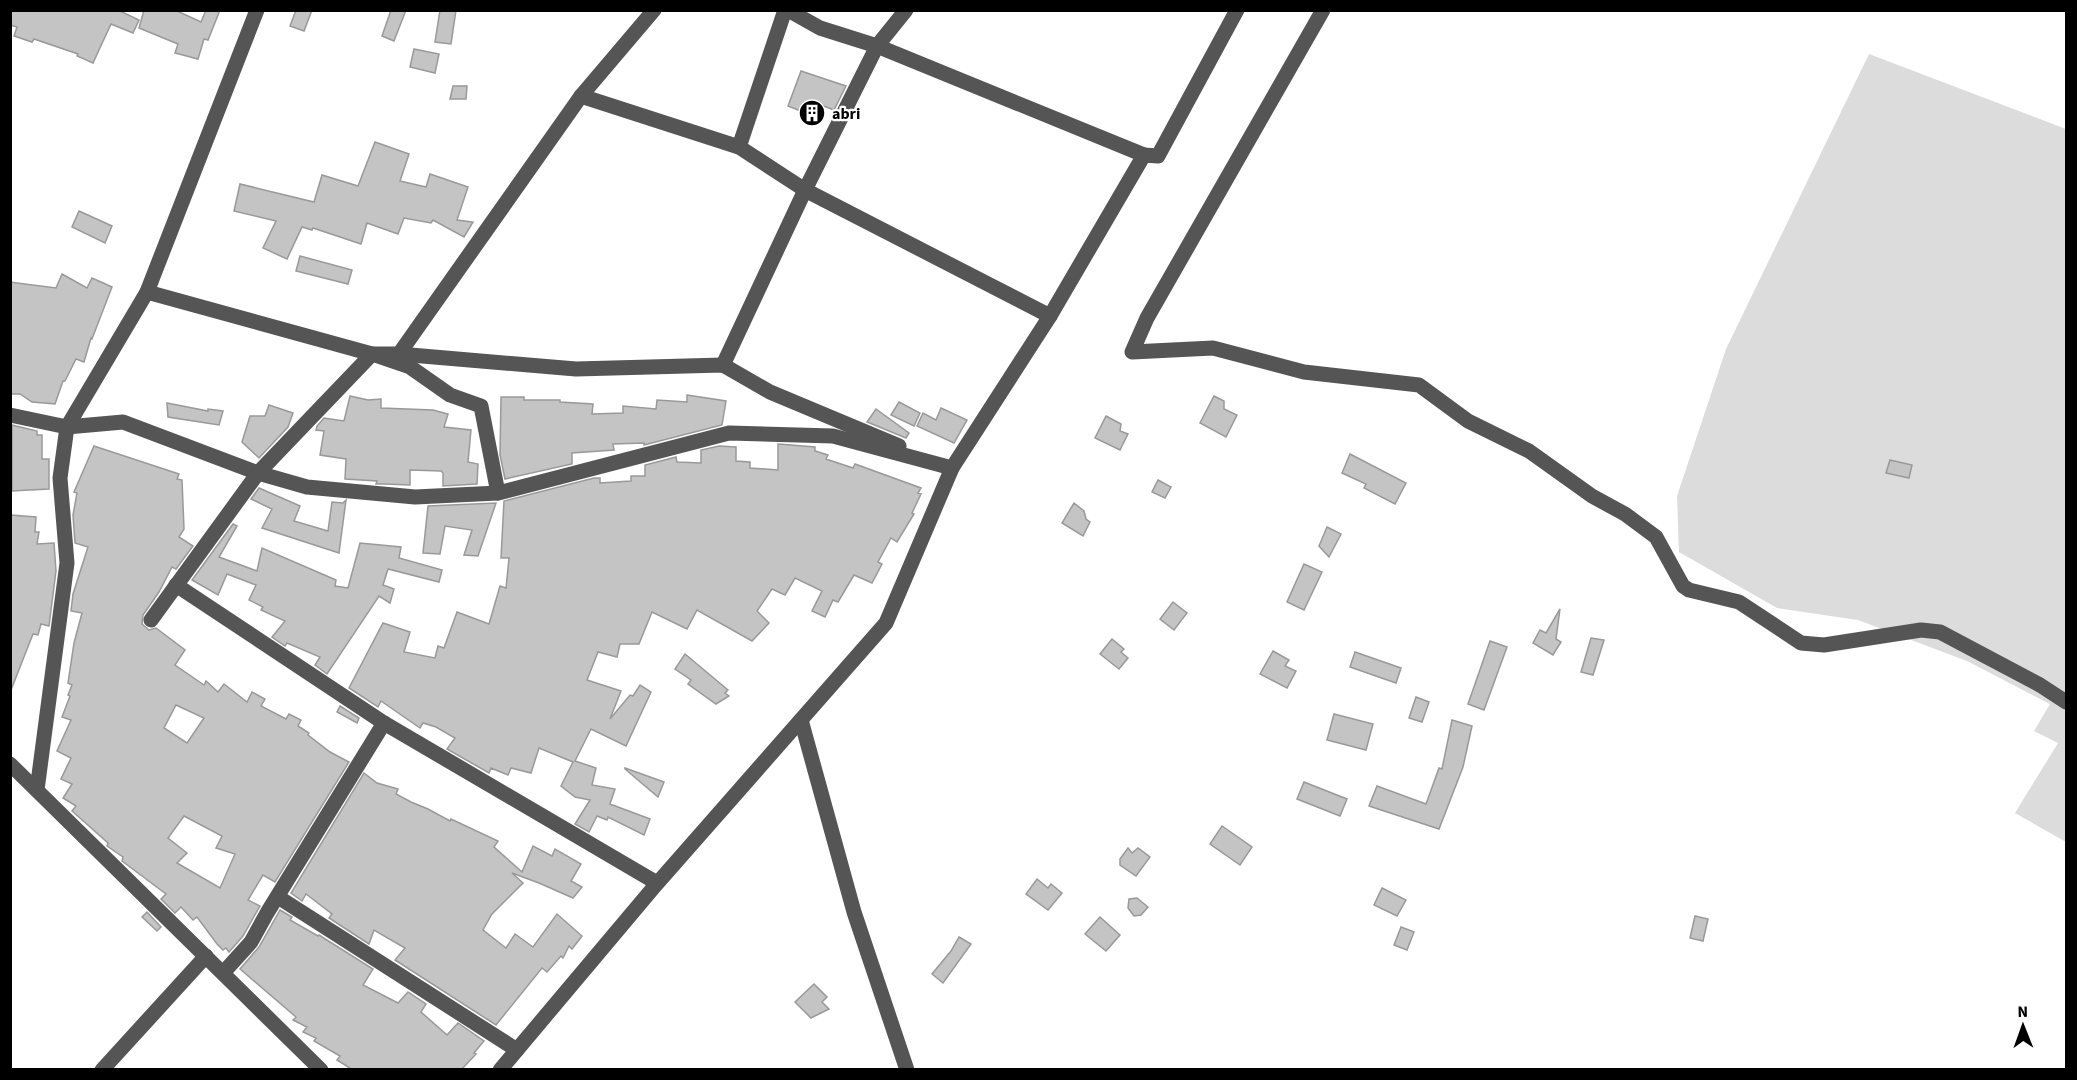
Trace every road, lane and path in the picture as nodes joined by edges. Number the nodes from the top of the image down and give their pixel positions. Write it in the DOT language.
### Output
graph roads {
  1 [pos="257,10"];
  2 [pos="654,10"];
  3 [pos="787,10"];
  4 [pos="906,10"];
  5 [pos="1237,10"];
  6 [pos="1323,10"];
  7 [pos="877,46"];
  8 [pos="581,96"];
  9 [pos="739,147"];
  10 [pos="1144,155"];
  11 [pos="805,190"];
  12 [pos="147,292"];
  13 [pos="1050,316"];
  14 [pos="372,354"];
  15 [pos="399,354"];
  16 [pos="723,365"];
  17 [pos="10,416"];
  18 [pos="67,427"];
  19 [pos="952,468"];
  20 [pos="258,473"];
  21 [pos="498,493"];
  22 [pos="176,585"];
  23 [pos="151,620"];
  24 [pos="2067,702"];
  25 [pos="801,720"];
  26 [pos="384,723"];
  27 [pos="10,764"];
  28 [pos="37,790"];
  29 [pos="657,883"];
  30 [pos="278,897"];
  31 [pos="206,956"];
  32 [pos="223,973"];
  33 [pos="516,1050"];
  34 [pos="102,1070"];
  35 [pos="321,1070"];
  36 [pos="500,1070"];
  37 [pos="908,1070"];
  1 -- 12 [label="street"];
  2 -- 8 [label="street"];
  3 -- 7 [label="street"];
  3 -- 9 [label="street"];
  4 -- 7 [label="street"];
  5 -- 10 [label="street"];
  6 -- 24 [label="street"];
  7 -- 10 [label="street"];
  7 -- 11 [label="street"];
  8 -- 9 [label="street"];
  8 -- 15 [label="street"];
  9 -- 11 [label="street"];
  10 -- 13 [label="street"];
  11 -- 13 [label="street"];
  11 -- 16 [label="street"];
  12 -- 14 [label="street"];
  12 -- 18 [label="street"];
  13 -- 19 [label="street"];
  14 -- 15 [label="street"];
  14 -- 20 [label="street"];
  14 -- 21 [label="street"];
  15 -- 16 [label="street"];
  16 -- 19 [label="street"];
  17 -- 18 [label="street"];
  18 -- 20 [label="street"];
  18 -- 28 [label="street"];
  19 -- 21 [label="street"];
  19 -- 25 [label="street"];
  20 -- 21 [label="street"];
  20 -- 22 [label="street"];
  22 -- 23 [label="street"];
  22 -- 26 [label="street"];
  25 -- 29 [label="street"];
  25 -- 37 [label="street"];
  26 -- 29 [label="street"];
  26 -- 30 [label="street"];
  27 -- 28 [label="street"];
  28 -- 31 [label="street"];
  29 -- 33 [label="street"];
  30 -- 32 [label="street"];
  30 -- 33 [label="street"];
  31 -- 32 [label="street"];
  31 -- 34 [label="street"];
  32 -- 35 [label="street"];
  33 -- 36 [label="street"];
}
